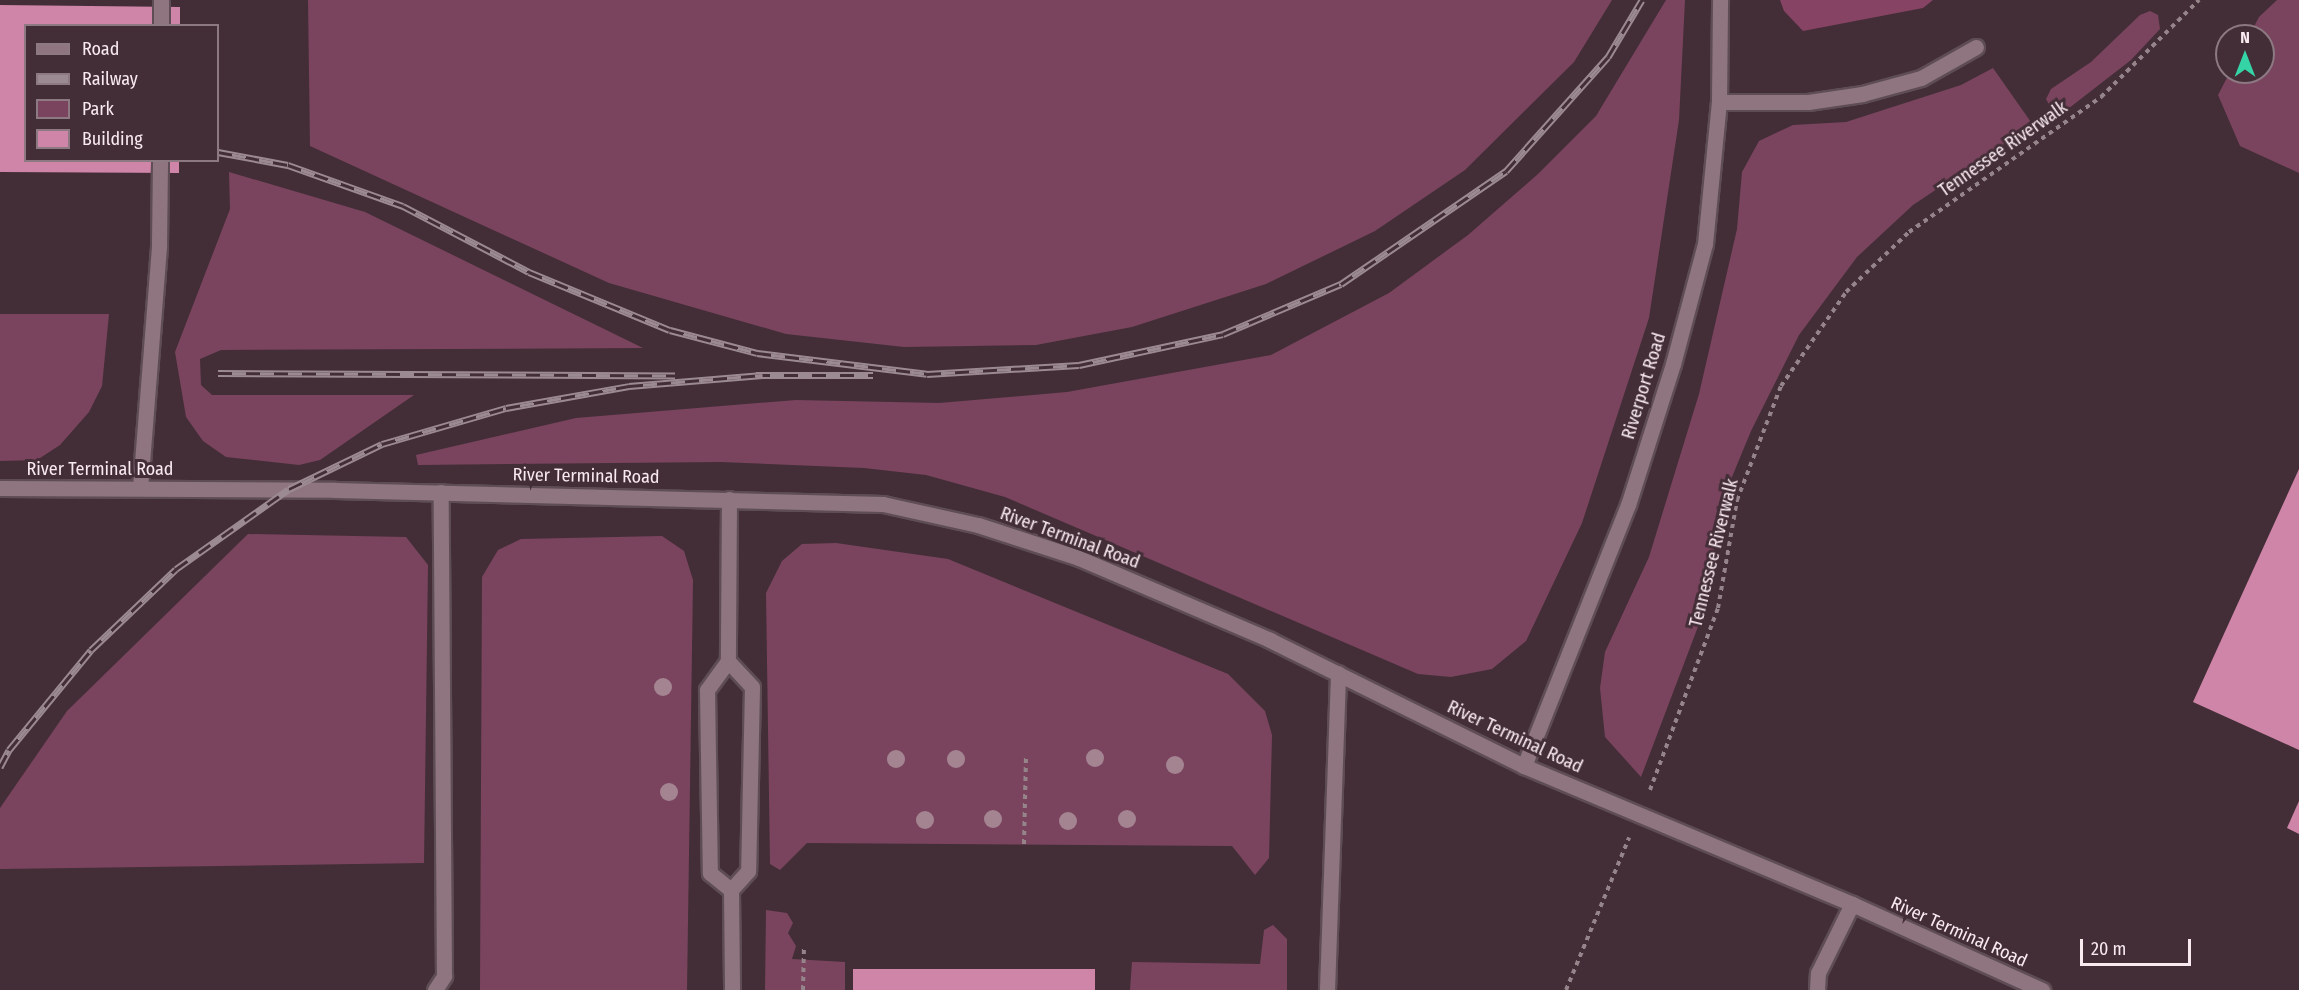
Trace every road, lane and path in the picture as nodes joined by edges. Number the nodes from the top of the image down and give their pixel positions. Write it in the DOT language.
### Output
graph roads {
  1 [pos="161,0"];
  2 [pos="1720,0"];
  3 [pos="2199,0"];
  4 [pos="160,24"];
  5 [pos="1976,47"];
  6 [pos="1719,102"];
  7 [pos="160,162"];
  8 [pos="0,488"];
  9 [pos="140,488"];
  10 [pos="441,492"];
  11 [pos="729,499"];
  12 [pos="728,661"];
  13 [pos="1338,673"];
  14 [pos="1026,758"];
  15 [pos="1524,766"];
  16 [pos="1639,815"];
  17 [pos="1024,844"];
  18 [pos="731,890"];
  19 [pos="1852,904"];
  20 [pos="804,946"];
  21 [pos="435,990"];
  22 [pos="732,990"];
  23 [pos="803,990"];
  24 [pos="1327,990"];
  25 [pos="1566,990"];
  26 [pos="1817,990"];
  27 [pos="2042,990"];
  1 -- 4 [label="street"];
  2 -- 6 [label="street, Riverport Road"];
  3 -- 16 [label="path, Tennessee Riverwalk"];
  5 -- 6 [label="street"];
  6 -- 15 [label="street, Riverport Road"];
  7 -- 9 [label="street"];
  8 -- 9 [label="street, River Terminal Road"];
  9 -- 10 [label="street, River Terminal Road"];
  10 -- 11 [label="street, River Terminal Road"];
  10 -- 21 [label="street"];
  11 -- 12 [label="street"];
  11 -- 13 [label="street, River Terminal Road"];
  12 -- 18 [label="street"];
  12 -- 18 [label="street"];
  13 -- 15 [label="street, River Terminal Road"];
  13 -- 24 [label="street"];
  14 -- 17 [label="path"];
  15 -- 16 [label="street, River Terminal Road"];
  16 -- 19 [label="street, River Terminal Road"];
  16 -- 25 [label="path, Tennessee Riverwalk"];
  18 -- 22 [label="street"];
  19 -- 26 [label="street"];
  19 -- 27 [label="street, River Terminal Road"];
  20 -- 23 [label="path"];
}
